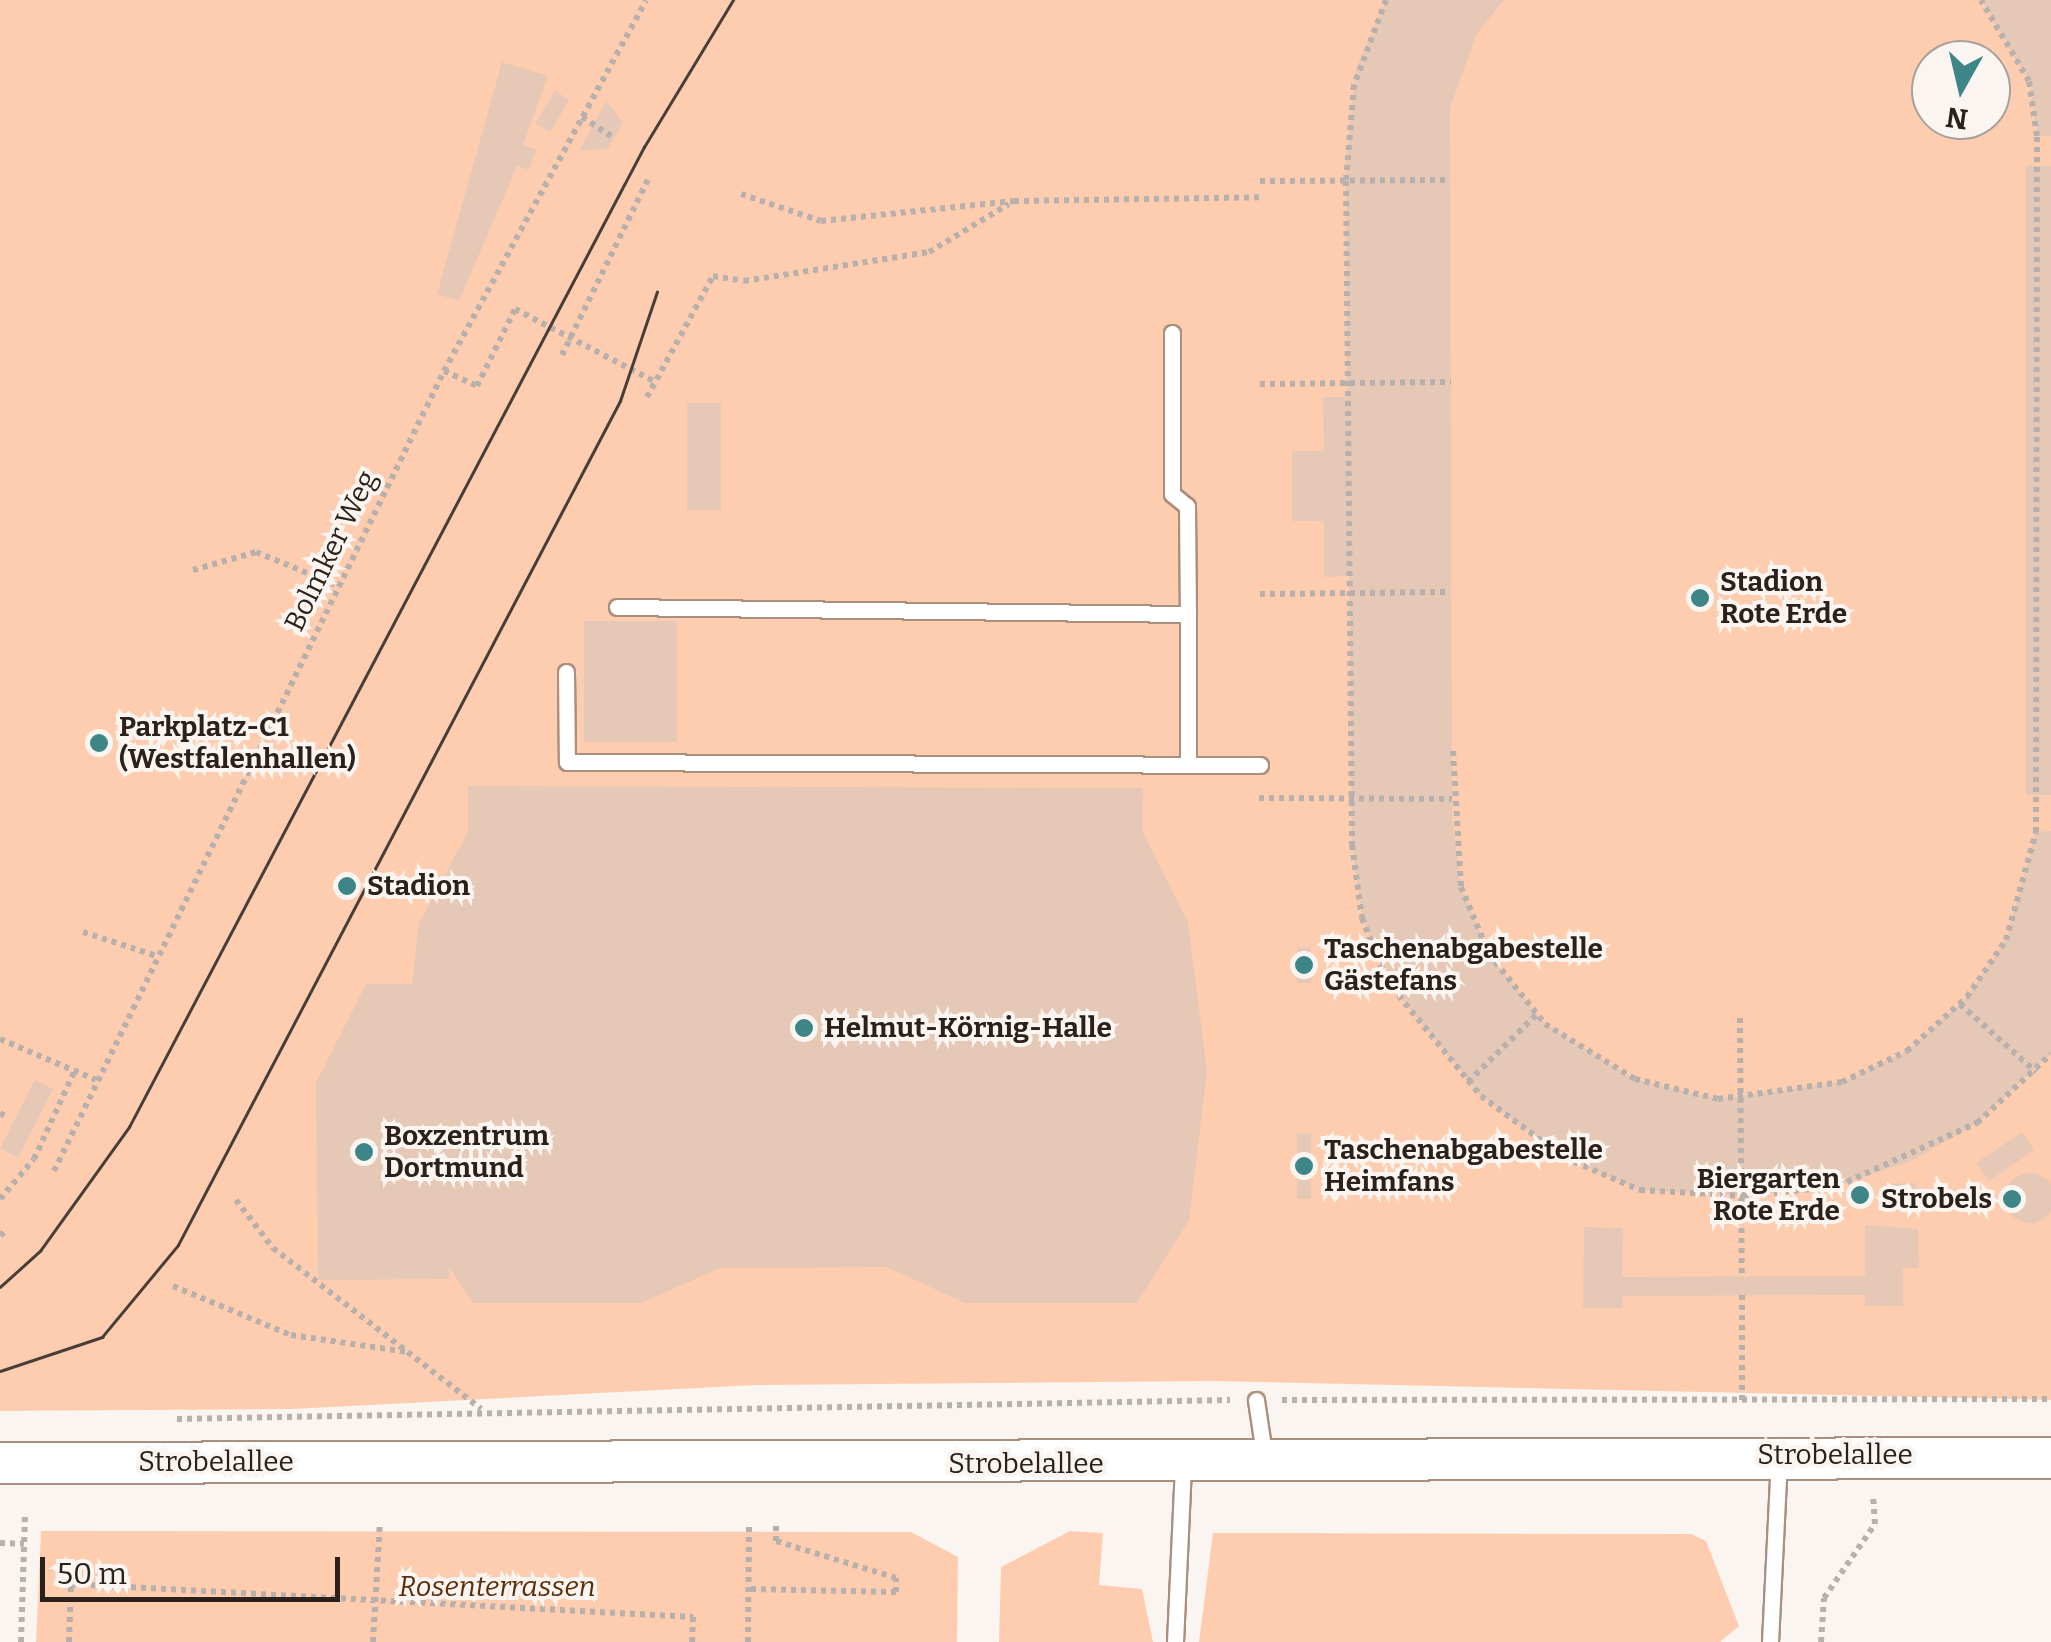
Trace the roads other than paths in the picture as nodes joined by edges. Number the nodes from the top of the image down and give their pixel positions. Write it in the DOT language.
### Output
graph roads {
  1 [pos="1172,333"];
  2 [pos="617,607"];
  3 [pos="1188,614"];
  4 [pos="566,672"];
  5 [pos="1188,765"];
  6 [pos="1260,765"];
  7 [pos="1256,1400"];
  8 [pos="1780,1455"];
  9 [pos="2051,1458"];
  10 [pos="0,1464"];
  11 [pos="1183,1464"];
  12 [pos="1266,1464"];
  13 [pos="1175,1642"];
  14 [pos="1770,1642"];
  1 -- 3 [label="lane"];
  2 -- 3 [label="lane"];
  3 -- 5 [label="lane"];
  4 -- 5 [label="lane"];
  5 -- 6 [label="lane"];
  7 -- 12 [label="lane"];
  8 -- 9 [label="street, Strobelallee"];
  8 -- 12 [label="street, Strobelallee"];
  8 -- 14 [label="lane"];
  10 -- 11 [label="street, Strobelallee"];
  11 -- 12 [label="street, Strobelallee"];
  11 -- 13 [label="lane"];
}
